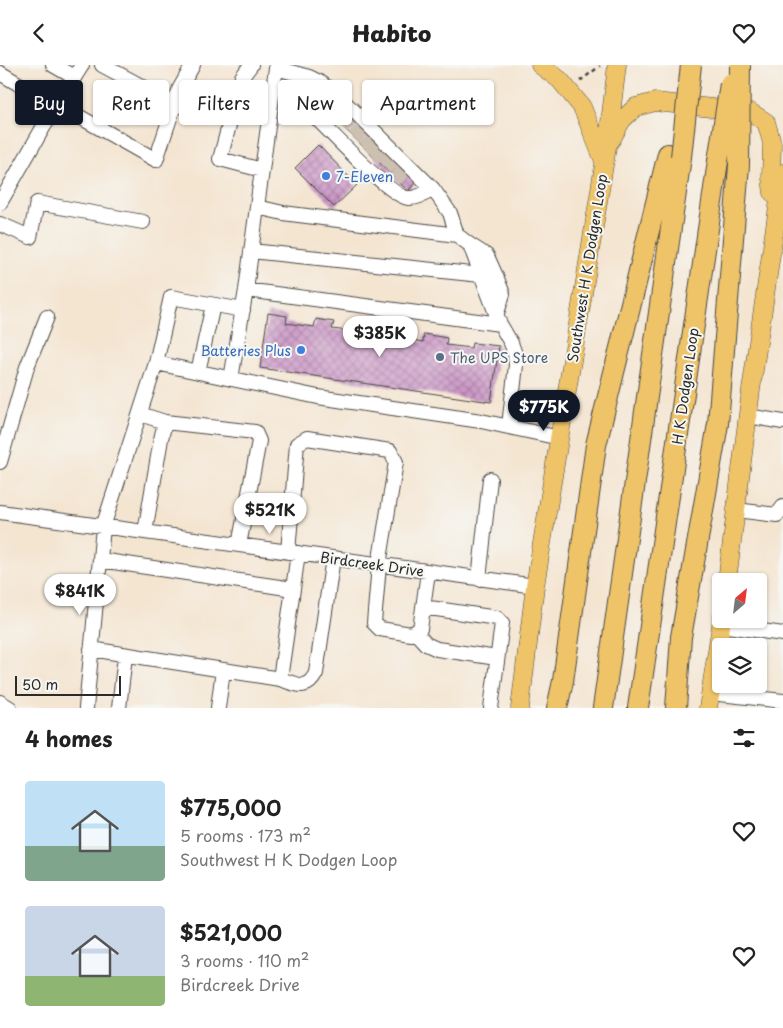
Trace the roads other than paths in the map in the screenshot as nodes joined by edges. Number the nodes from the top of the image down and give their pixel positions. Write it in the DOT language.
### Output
graph roads {
  1 [pos="53,65"];
  2 [pos="82,65"];
  3 [pos="102,65"];
  4 [pos="193,65"];
  5 [pos="251,65"];
  6 [pos="257,65"];
  7 [pos="540,65"];
  8 [pos="690,65"];
  9 [pos="733,65"];
  10 [pos="740,65"];
  11 [pos="276,66"];
  12 [pos="608,66"];
  13 [pos="0,73"];
  14 [pos="74,77"];
  15 [pos="309,77"];
  16 [pos="72,80"];
  17 [pos="241,80"];
  18 [pos="309,80"];
  19 [pos="314,80"];
  20 [pos="15,81"];
  21 [pos="175,104"];
  22 [pos="179,105"];
  23 [pos="83,119"];
  24 [pos="45,125"];
  25 [pos="229,125"];
  26 [pos="347,125"];
  27 [pos="347,125"];
  28 [pos="606,154"];
  29 [pos="378,155"];
  30 [pos="674,155"];
  31 [pos="262,170"];
  32 [pos="783,173"];
  33 [pos="434,189"];
  34 [pos="0,203"];
  35 [pos="257,207"];
  36 [pos="780,208"];
  37 [pos="143,221"];
  38 [pos="0,224"];
  39 [pos="457,235"];
  40 [pos="470,245"];
  41 [pos="251,251"];
  42 [pos="481,275"];
  43 [pos="246,290"];
  44 [pos="213,305"];
  45 [pos="242,310"];
  46 [pos="47,317"];
  47 [pos="498,318"];
  48 [pos="156,363"];
  49 [pos="198,372"];
  50 [pos="231,379"];
  51 [pos="140,414"];
  52 [pos="748,416"];
  53 [pos="165,422"];
  54 [pos="783,422"];
  55 [pos="509,426"];
  56 [pos="560,437"];
  57 [pos="0,462"];
  58 [pos="490,479"];
  59 [pos="783,507"];
  60 [pos="246,509"];
  61 [pos="736,510"];
  62 [pos="0,512"];
  63 [pos="291,515"];
  64 [pos="104,527"];
  65 [pos="145,532"];
  66 [pos="239,545"];
  67 [pos="293,553"];
  68 [pos="333,558"];
  69 [pos="100,561"];
  70 [pos="379,565"];
  71 [pos="428,571"];
  72 [pos="728,573"];
  73 [pos="479,579"];
  74 [pos="536,586"];
  75 [pos="292,589"];
  76 [pos="423,607"];
  77 [pos="720,628"];
  78 [pos="752,628"];
  79 [pos="415,632"];
  80 [pos="783,634"];
  81 [pos="91,649"];
  82 [pos="125,656"];
  83 [pos="497,658"];
  84 [pos="223,671"];
  85 [pos="280,679"];
  86 [pos="709,700"];
  87 [pos="783,701"];
  88 [pos="0,702"];
  89 [pos="10,708"];
  90 [pos="86,708"];
  91 [pos="119,708"];
  92 [pos="218,708"];
  93 [pos="491,708"];
  94 [pos="520,708"];
  95 [pos="557,708"];
  96 [pos="603,708"];
  97 [pos="638,708"];
  98 [pos="676,708"];
  1 -- 14 [label="street"];
  2 -- 14 [label="street"];
  3 -- 21 [label="street"];
  4 -- 21 [label="street"];
  5 -- 17 [label="street"];
  6 -- 11 [label="street"];
  7 -- 28 [label="main road"];
  8 -- 30 [label="highway, bridge"];
  9 -- 97 [label="highway, H K Dodgen Loop, bridge"];
  10 -- 98 [label="highway, bridge"];
  11 -- 15 [label="street"];
  11 -- 31 [label="street"];
  12 -- 28 [label="main road, Southwest H K Dodgen Loop"];
  13 -- 20 [label="street"];
  14 -- 16 [label="street"];
  15 -- 18 [label="street"];
  15 -- 19 [label="street"];
  21 -- 22 [label="street"];
  21 -- 23 [label="street"];
  24 -- 34 [label="street"];
  25 -- 31 [label="street"];
  26 -- 29 [label="street"];
  27 -- 29 [label="street"];
  28 -- 36 [label="main road"];
  28 -- 56 [label="main road, Southwest H K Dodgen Loop"];
  29 -- 33 [label="street"];
  29 -- 33 [label="street"];
  30 -- 95 [label="highway"];
  30 -- 96 [label="highway"];
  31 -- 35 [label="street"];
  32 -- 36 [label="main road"];
  33 -- 39 [label="street"];
  35 -- 39 [label="street"];
  35 -- 41 [label="street"];
  36 -- 52 [label="main road"];
  37 -- 38 [label="street"];
  39 -- 40 [label="street"];
  40 -- 42 [label="street"];
  40 -- 47 [label="street"];
  41 -- 42 [label="street"];
  41 -- 43 [label="street"];
  42 -- 47 [label="street"];
  43 -- 45 [label="street"];
  43 -- 47 [label="street"];
  44 -- 45 [label="street"];
  44 -- 48 [label="street"];
  44 -- 49 [label="street"];
  45 -- 50 [label="street"];
  46 -- 57 [label="street"];
  47 -- 55 [label="street"];
  48 -- 49 [label="street"];
  48 -- 51 [label="street"];
  49 -- 50 [label="street"];
  50 -- 55 [label="street"];
  51 -- 53 [label="street"];
  51 -- 64 [label="street"];
  52 -- 54 [label="street"];
  52 -- 61 [label="main road"];
  53 -- 60 [label="street"];
  53 -- 65 [label="street"];
  55 -- 56 [label="street"];
  56 -- 74 [label="main road, Southwest H K Dodgen Loop"];
  58 -- 73 [label="street"];
  59 -- 61 [label="street"];
  60 -- 63 [label="street"];
  60 -- 66 [label="street"];
  61 -- 72 [label="main road"];
  62 -- 64 [label="street, Birdcreek Drive"];
  63 -- 67 [label="street"];
  63 -- 70 [label="street"];
  64 -- 65 [label="street, Birdcreek Drive"];
  64 -- 69 [label="street"];
  65 -- 66 [label="street, Birdcreek Drive"];
  66 -- 67 [label="street, Birdcreek Drive"];
  67 -- 68 [label="street, Birdcreek Drive"];
  67 -- 75 [label="street"];
  68 -- 70 [label="street, Birdcreek Drive"];
  68 -- 85 [label="street"];
  69 -- 75 [label="street"];
  69 -- 81 [label="street"];
  70 -- 71 [label="street, Birdcreek Drive"];
  70 -- 79 [label="street"];
  71 -- 73 [label="street, Birdcreek Drive"];
  71 -- 76 [label="street"];
  73 -- 74 [label="street, Birdcreek Drive"];
  74 -- 94 [label="main road, Southwest H K Dodgen Loop"];
  75 -- 85 [label="street"];
  76 -- 79 [label="street"];
  76 -- 83 [label="street"];
  77 -- 86 [label="main road"];
  78 -- 80 [label="street"];
  79 -- 83 [label="street"];
  81 -- 82 [label="street"];
  81 -- 90 [label="street"];
  82 -- 84 [label="street"];
  82 -- 91 [label="street"];
  83 -- 93 [label="street"];
  84 -- 85 [label="street"];
  84 -- 92 [label="street"];
  86 -- 87 [label="street"];
  88 -- 89 [label="street"];
}
